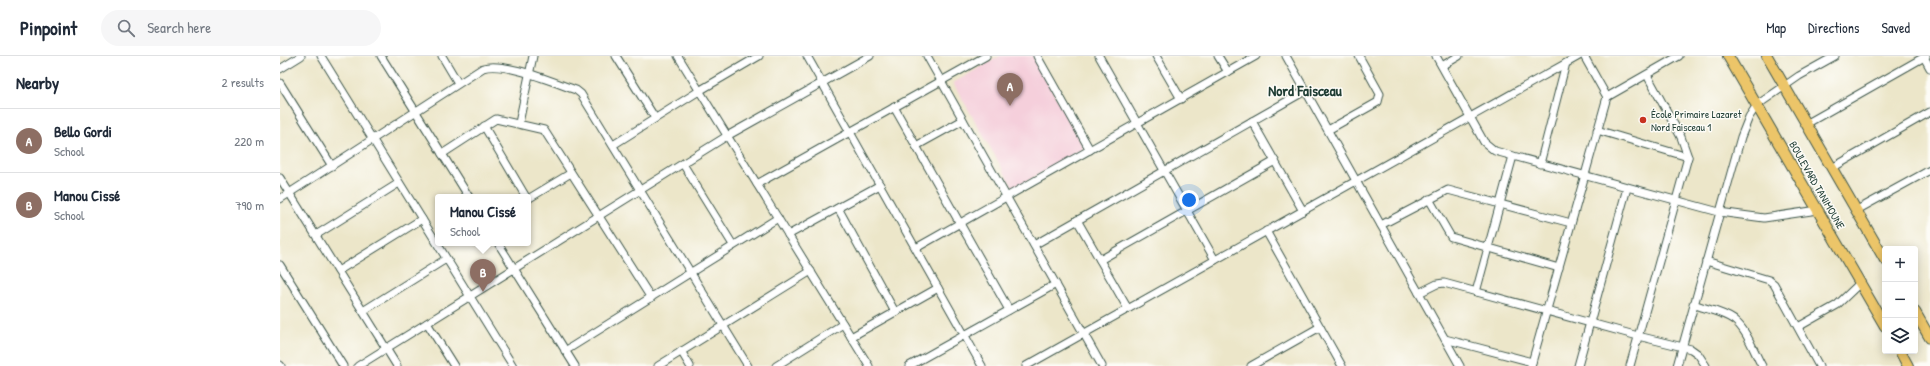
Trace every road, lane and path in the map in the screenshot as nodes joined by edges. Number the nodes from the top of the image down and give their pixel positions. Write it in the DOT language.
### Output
graph roads {
  1 [pos="301,56"];
  2 [pos="321,56"];
  3 [pos="381,56"];
  4 [pos="442,56"];
  5 [pos="533,56"];
  6 [pos="616,56"];
  7 [pos="678,56"];
  8 [pos="759,56"];
  9 [pos="807,56"];
  10 [pos="927,56"];
  11 [pos="986,56"];
  12 [pos="1037,56"];
  13 [pos="1099,56"];
  14 [pos="1156,56"];
  15 [pos="1218,56"];
  16 [pos="1256,56"];
  17 [pos="1286,56"];
  18 [pos="1359,56"];
  19 [pos="1436,56"];
  20 [pos="1460,56"];
  21 [pos="1579,56"];
  22 [pos="1584,56"];
  23 [pos="1679,56"];
  24 [pos="1728,56"];
  25 [pos="1767,56"];
  26 [pos="1835,56"];
  27 [pos="867,57"];
  28 [pos="1925,57"];
  29 [pos="1566,63"];
  30 [pos="1442,66"];
  31 [pos="1930,68"];
  32 [pos="280,69"];
  33 [pos="1228,72"];
  34 [pos="529,74"];
  35 [pos="1647,75"];
  36 [pos="941,81"];
  37 [pos="822,82"];
  38 [pos="280,83"];
  39 [pos="458,83"];
  40 [pos="1784,86"];
  41 [pos="699,91"];
  42 [pos="1305,91"];
  43 [pos="1607,98"];
  44 [pos="1181,99"];
  45 [pos="1757,105"];
  46 [pos="894,107"];
  47 [pos="416,112"];
  48 [pos="1930,112"];
  49 [pos="1470,117"];
  50 [pos="655,118"];
  51 [pos="963,120"];
  52 [pos="1252,121"];
  53 [pos="519,123"];
  54 [pos="1137,124"];
  55 [pos="1806,124"];
  56 [pos="484,126"];
  57 [pos="1328,130"];
  58 [pos="1597,130"];
  59 [pos="850,132"];
  60 [pos="727,136"];
  61 [pos="373,140"];
  62 [pos="612,145"];
  63 [pos="916,146"];
  64 [pos="1090,150"];
  65 [pos="442,154"];
  66 [pos="1513,156"];
  67 [pos="1688,157"];
  68 [pos="1275,161"];
  69 [pos="683,164"];
  70 [pos="1540,164"];
  71 [pos="332,166"];
  72 [pos="1832,168"];
  73 [pos="1164,171"];
  74 [pos="1930,171"];
  75 [pos="571,173"];
  76 [pos="1584,175"];
  77 [pos="280,178"];
  78 [pos="1356,181"];
  79 [pos="399,183"];
  80 [pos="757,184"];
  81 [pos="880,185"];
  82 [pos="1627,188"];
  83 [pos="640,190"];
  84 [pos="290,193"];
  85 [pos="467,194"];
  86 [pos="525,194"];
  87 [pos="531,196"];
  88 [pos="1007,197"];
  89 [pos="280,199"];
  90 [pos="1429,199"];
  91 [pos="1676,201"];
  92 [pos="1500,204"];
  93 [pos="838,208"];
  94 [pos="1186,210"];
  95 [pos="1818,210"];
  96 [pos="1857,210"];
  97 [pos="1304,211"];
  98 [pos="1719,212"];
  99 [pos="599,216"];
  100 [pos="778,218"];
  101 [pos="422,219"];
  102 [pos="1077,220"];
  103 [pos="1571,223"];
  104 [pos="960,224"];
  105 [pos="1381,225"];
  106 [pos="1266,231"];
  107 [pos="316,235"];
  108 [pos="788,235"];
  109 [pos="435,240"];
  110 [pos="733,245"];
  111 [pos="1034,245"];
  112 [pos="439,246"];
  113 [pos="500,246"];
  114 [pos="916,248"];
  115 [pos="1488,248"];
  116 [pos="1882,255"];
  117 [pos="446,258"];
  118 [pos="1100,260"];
  119 [pos="1215,260"];
  120 [pos="1706,261"];
  121 [pos="280,265"];
  122 [pos="1559,268"];
  123 [pos="514,269"];
  124 [pos="338,271"];
  125 [pos="811,271"];
  126 [pos="690,273"];
  127 [pos="1860,283"];
  128 [pos="1056,284"];
  129 [pos="938,288"];
  130 [pos="1476,292"];
  131 [pos="1419,293"];
  132 [pos="470,296"];
  133 [pos="651,298"];
  134 [pos="1693,304"];
  135 [pos="1128,309"];
  136 [pos="1009,310"];
  137 [pos="1546,310"];
  138 [pos="363,311"];
  139 [pos="895,312"];
  140 [pos="1918,317"];
  141 [pos="1882,321"];
  142 [pos="427,323"];
  143 [pos="1590,323"];
  144 [pos="843,324"];
  145 [pos="723,326"];
  146 [pos="1320,327"];
  147 [pos="1798,327"];
  148 [pos="1084,334"];
  149 [pos="964,335"];
  150 [pos="1638,336"];
  151 [pos="1930,336"];
  152 [pos="851,337"];
  153 [pos="1445,339"];
  154 [pos="1682,347"];
  155 [pos="387,348"];
  156 [pos="566,351"];
  157 [pos="681,351"];
  158 [pos="1902,354"];
  159 [pos="1532,364"];
  160 [pos="342,366"];
  161 [pos="358,366"];
  162 [pos="398,366"];
  163 [pos="454,366"];
  164 [pos="513,366"];
  165 [pos="575,366"];
  166 [pos="658,366"];
  167 [pos="690,366"];
  168 [pos="748,366"];
  169 [pos="776,366"];
  170 [pos="869,366"];
  171 [pos="909,366"];
  172 [pos="982,366"];
  173 [pos="1026,366"];
  174 [pos="1102,366"];
  175 [pos="1251,366"];
  176 [pos="1342,366"];
  177 [pos="1460,366"];
  178 [pos="1578,366"];
  179 [pos="1630,366"];
  180 [pos="1677,366"];
  181 [pos="1706,366"];
  182 [pos="1762,366"];
  183 [pos="1819,366"];
  184 [pos="1908,366"];
  1 -- 32 [label="street"];
  2 -- 61 [label="street"];
  3 -- 47 [label="street"];
  4 -- 39 [label="street"];
  5 -- 34 [label="street"];
  6 -- 50 [label="street"];
  7 -- 41 [label="street"];
  8 -- 41 [label="street"];
  9 -- 37 [label="street"];
  10 -- 36 [label="street"];
  11 -- 36 [label="street"];
  12 -- 64 [label="street"];
  13 -- 54 [label="street"];
  14 -- 44 [label="street"];
  15 -- 33 [label="street"];
  16 -- 33 [label="street"];
  17 -- 42 [label="street"];
  18 -- 57 [label="street"];
  19 -- 30 [label="street"];
  20 -- 30 [label="street"];
  21 -- 29 [label="street"];
  22 -- 43 [label="street"];
  23 -- 35 [label="street"];
  24 -- 45 [label="main road, BOULEVARD TANIMOUNE"];
  25 -- 40 [label="main road, BOULEVARD TANIMOUNE"];
  26 -- 40 [label="street"];
  27 -- 37 [label="street"];
  28 -- 31 [label="street"];
  28 -- 55 [label="street"];
  29 -- 49 [label="street"];
  29 -- 70 [label="street"];
  30 -- 49 [label="street"];
  33 -- 44 [label="street"];
  34 -- 39 [label="street"];
  34 -- 53 [label="street"];
  34 -- 62 [label="street"];
  35 -- 43 [label="street"];
  35 -- 67 [label="street"];
  36 -- 46 [label="street"];
  36 -- 51 [label="street"];
  37 -- 59 [label="street"];
  37 -- 60 [label="street"];
  38 -- 71 [label="street"];
  39 -- 47 [label="street"];
  40 -- 45 [label="street"];
  40 -- 55 [label="main road, BOULEVARD TANIMOUNE"];
  41 -- 50 [label="street"];
  41 -- 60 [label="street"];
  42 -- 52 [label="street"];
  42 -- 57 [label="street"];
  43 -- 58 [label="street"];
  44 -- 54 [label="street"];
  45 -- 95 [label="main road, BOULEVARD TANIMOUNE"];
  45 -- 98 [label="street"];
  46 -- 59 [label="street"];
  46 -- 63 [label="street"];
  47 -- 61 [label="street"];
  47 -- 65 [label="street"];
  48 -- 72 [label="street"];
  49 -- 66 [label="street"];
  49 -- 78 [label="street"];
  50 -- 62 [label="street"];
  51 -- 63 [label="street"];
  51 -- 88 [label="street"];
  52 -- 68 [label="street"];
  52 -- 73 [label="street"];
  53 -- 56 [label="street"];
  53 -- 75 [label="street"];
  54 -- 64 [label="street"];
  54 -- 73 [label="street"];
  55 -- 72 [label="main road, BOULEVARD TANIMOUNE"];
  56 -- 65 [label="street"];
  56 -- 86 [label="street"];
  57 -- 78 [label="street"];
  58 -- 67 [label="street"];
  58 -- 76 [label="street"];
  59 -- 80 [label="street"];
  59 -- 81 [label="street"];
  60 -- 69 [label="street"];
  60 -- 80 [label="street"];
  61 -- 71 [label="street"];
  61 -- 79 [label="street"];
  62 -- 83 [label="street"];
  63 -- 104 [label="street"];
  64 -- 88 [label="street"];
  65 -- 85 [label="street"];
  66 -- 70 [label="street"];
  66 -- 92 [label="street"];
  67 -- 91 [label="street"];
  68 -- 94 [label="street"];
  68 -- 97 [label="street"];
  69 -- 83 [label="street"];
  69 -- 110 [label="street"];
  70 -- 76 [label="street"];
  71 -- 84 [label="street"];
  72 -- 96 [label="main road, BOULEVARD TANIMOUNE"];
  73 -- 94 [label="street"];
  73 -- 102 [label="street"];
  74 -- 96 [label="street"];
  75 -- 87 [label="street"];
  75 -- 99 [label="street"];
  76 -- 82 [label="street"];
  76 -- 103 [label="street"];
  77 -- 84 [label="street"];
  78 -- 97 [label="street"];
  78 -- 105 [label="street"];
  79 -- 101 [label="street"];
  79 -- 107 [label="street"];
  80 -- 100 [label="street"];
  81 -- 93 [label="street"];
  81 -- 114 [label="street"];
  82 -- 91 [label="street"];
  82 -- 143 [label="street"];
  83 -- 99 [label="street"];
  83 -- 126 [label="street"];
  84 -- 89 [label="street"];
  84 -- 107 [label="street"];
  88 -- 104 [label="street"];
  88 -- 111 [label="street"];
  90 -- 92 [label="street"];
  90 -- 105 [label="street"];
  90 -- 115 [label="street"];
  91 -- 98 [label="street"];
  91 -- 150 [label="street"];
  92 -- 103 [label="street"];
  92 -- 115 [label="street"];
  93 -- 108 [label="street"];
  93 -- 139 [label="street"];
  94 -- 118 [label="street"];
  94 -- 119 [label="street"];
  95 -- 98 [label="street"];
  95 -- 127 [label="main road, BOULEVARD TANIMOUNE"];
  96 -- 116 [label="main road, BOULEVARD TANIMOUNE"];
  97 -- 106 [label="street"];
  98 -- 120 [label="street"];
  99 -- 123 [label="street"];
  99 -- 133 [label="street"];
  100 -- 108 [label="street"];
  100 -- 110 [label="street"];
  101 -- 109 [label="street"];
  101 -- 124 [label="street"];
  102 -- 111 [label="street"];
  102 -- 118 [label="street"];
  103 -- 122 [label="street"];
  104 -- 114 [label="street"];
  104 -- 136 [label="street"];
  105 -- 131 [label="street"];
  106 -- 119 [label="street"];
  106 -- 146 [label="street"];
  107 -- 124 [label="street"];
  108 -- 125 [label="street"];
  110 -- 126 [label="street"];
  111 -- 128 [label="street"];
  112 -- 117 [label="street"];
  113 -- 123 [label="street"];
  114 -- 129 [label="street"];
  115 -- 122 [label="street"];
  115 -- 130 [label="street"];
  117 -- 132 [label="street"];
  117 -- 138 [label="street"];
  118 -- 135 [label="street"];
  119 -- 135 [label="street"];
  120 -- 134 [label="street"];
  120 -- 147 [label="street"];
  121 -- 160 [label="street"];
  122 -- 137 [label="street"];
  123 -- 132 [label="street"];
  123 -- 156 [label="street"];
  124 -- 138 [label="street"];
  125 -- 144 [label="street"];
  125 -- 145 [label="street"];
  126 -- 133 [label="street"];
  126 -- 145 [label="street"];
  127 -- 141 [label="main road, BOULEVARD TANIMOUNE"];
  127 -- 147 [label="street"];
  128 -- 136 [label="street"];
  128 -- 148 [label="street"];
  129 -- 139 [label="street"];
  129 -- 149 [label="street"];
  130 -- 131 [label="street"];
  130 -- 137 [label="street"];
  131 -- 153 [label="street"];
  132 -- 142 [label="street"];
  132 -- 164 [label="street"];
  133 -- 156 [label="street"];
  134 -- 154 [label="street"];
  134 -- 182 [label="street"];
  135 -- 148 [label="street"];
  136 -- 149 [label="street"];
  137 -- 143 [label="street"];
  137 -- 159 [label="street"];
  138 -- 155 [label="street"];
  139 -- 152 [label="street"];
  140 -- 151 [label="main road"];
  142 -- 155 [label="street"];
  142 -- 163 [label="street"];
  143 -- 150 [label="street"];
  143 -- 178 [label="street"];
  144 -- 152 [label="street"];
  144 -- 169 [label="street"];
  145 -- 157 [label="street"];
  145 -- 168 [label="street"];
  146 -- 175 [label="street"];
  146 -- 176 [label="street"];
  147 -- 183 [label="street"];
  148 -- 173 [label="street"];
  148 -- 174 [label="street"];
  149 -- 171 [label="street"];
  149 -- 172 [label="street"];
  150 -- 154 [label="street"];
  150 -- 179 [label="street"];
  152 -- 170 [label="street"];
  153 -- 159 [label="street"];
  153 -- 177 [label="street"];
  154 -- 180 [label="street"];
  154 -- 181 [label="street"];
  155 -- 161 [label="street"];
  155 -- 162 [label="street"];
  156 -- 165 [label="street"];
  157 -- 166 [label="street"];
  157 -- 167 [label="street"];
  158 -- 184 [label="main road"];
}
